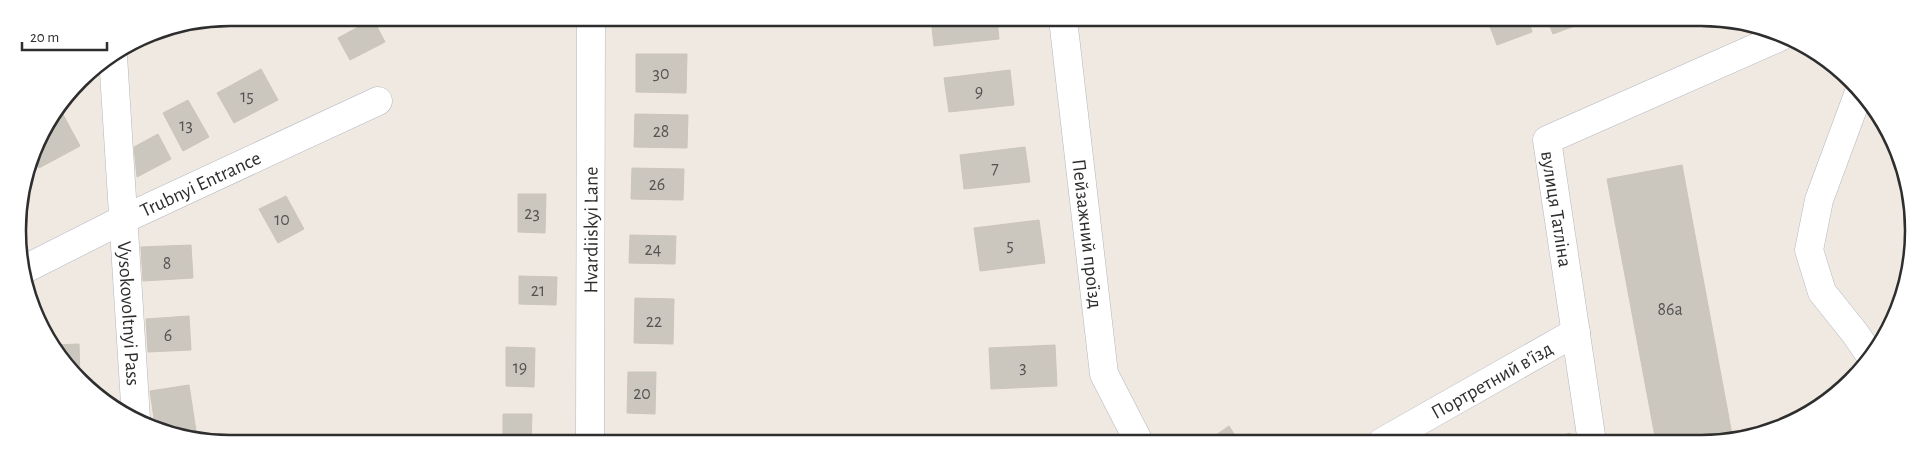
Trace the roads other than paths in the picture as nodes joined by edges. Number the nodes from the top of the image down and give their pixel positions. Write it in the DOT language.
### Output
graph roads {
  1 [pos="591,26"];
  2 [pos="1064,26"];
  3 [pos="1773,40"];
  4 [pos="113,63"];
  5 [pos="1856,99"];
  6 [pos="378,101"];
  7 [pos="124,219"];
  8 [pos="29,267"];
  9 [pos="1576,332"];
  10 [pos="1866,350"];
  11 [pos="136,411"];
  12 [pos="590,435"];
  13 [pos="1135,435"];
  14 [pos="1394,435"];
  15 [pos="1591,435"];
  1 -- 12 [label="street, Hvardiiskyi Lane"];
  2 -- 13 [label="street, Пейзажний проїзд"];
  3 -- 9 [label="street, вулиця Татліна"];
  4 -- 7 [label="street, Vysokovoltnyi Pass"];
  5 -- 10 [label="street"];
  6 -- 7 [label="street, Trubnyi Entrance"];
  7 -- 8 [label="street, Trubnyi Entrance"];
  7 -- 11 [label="street, Vysokovoltnyi Pass"];
  9 -- 14 [label="street, Портретний в'їзд"];
  9 -- 15 [label="street, вулиця Татліна"];
}
